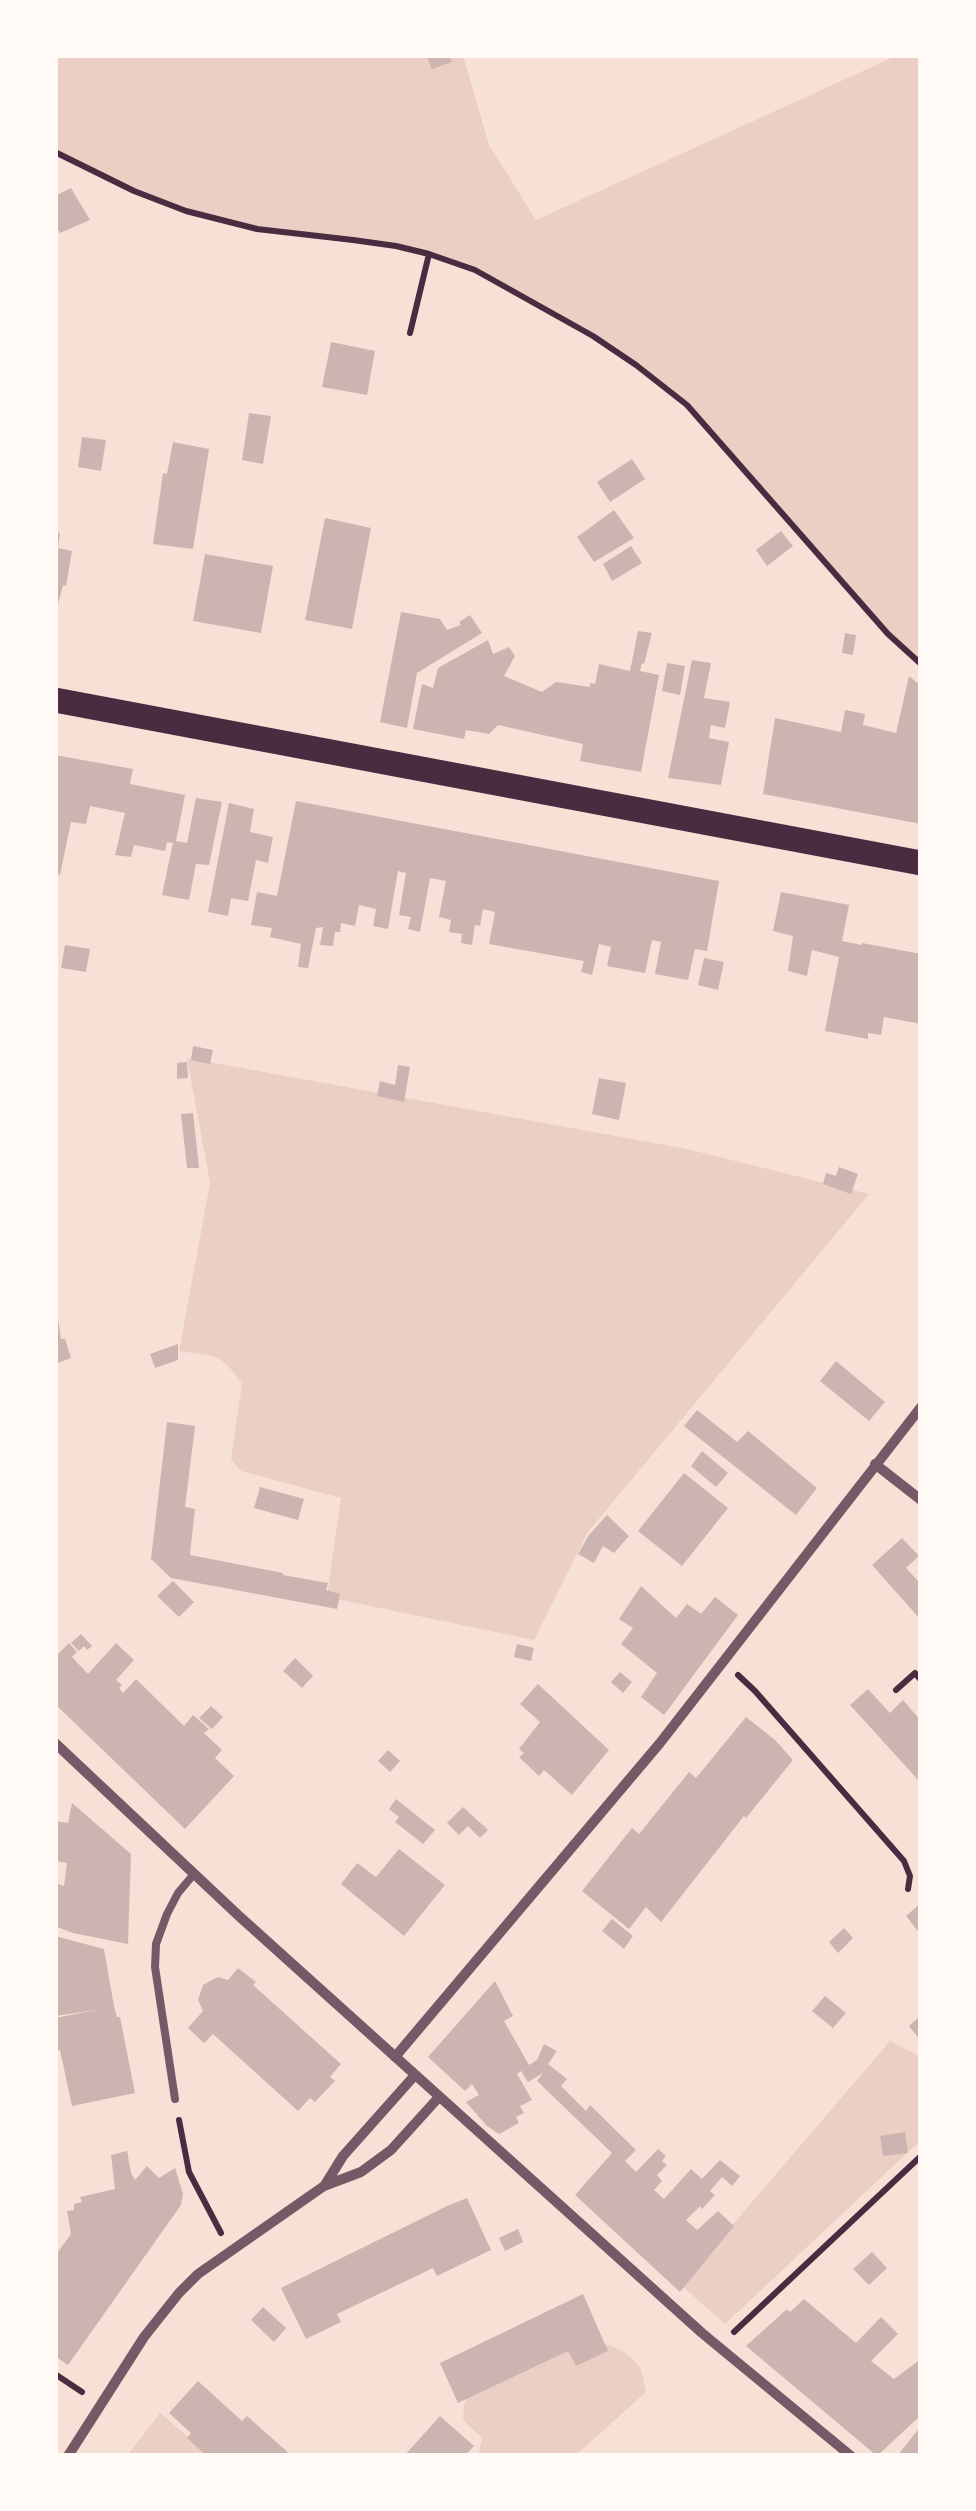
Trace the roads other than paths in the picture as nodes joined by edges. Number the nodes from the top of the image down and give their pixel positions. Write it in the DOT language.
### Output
graph roads {
  1 [pos="55,700"];
  2 [pos="921,863"];
  3 [pos="921,1407"];
  4 [pos="875,1464"];
  5 [pos="921,1500"];
  6 [pos="59,1747"];
  7 [pos="55,1762"];
  8 [pos="194,1874"];
  9 [pos="395,2057"];
  10 [pos="415,2075"];
  11 [pos="439,2097"];
  12 [pos="175,2098"];
  13 [pos="324,2186"];
  14 [pos="68,2456"];
  15 [pos="851,2456"];
  1 -- 2 [label="main road"];
  3 -- 4 [label="street"];
  4 -- 5 [label="street"];
  4 -- 9 [label="street"];
  6 -- 7 [label="street"];
  6 -- 8 [label="street"];
  8 -- 9 [label="street"];
  8 -- 12 [label="lane"];
  9 -- 10 [label="street"];
  10 -- 11 [label="street"];
  10 -- 13 [label="street"];
  11 -- 13 [label="street"];
  11 -- 15 [label="street"];
  13 -- 14 [label="street"];
}
